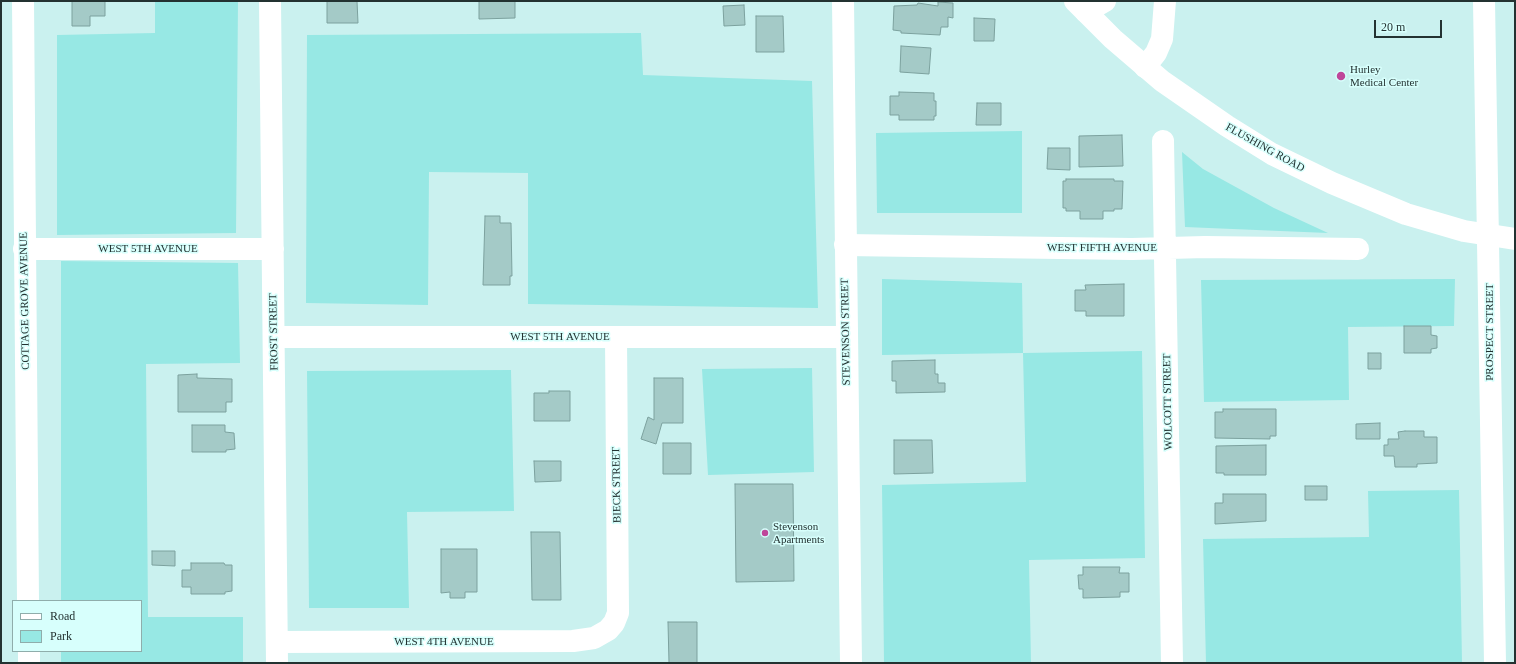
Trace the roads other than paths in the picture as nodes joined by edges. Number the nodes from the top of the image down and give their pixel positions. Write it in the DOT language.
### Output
graph roads {
  1 [pos="23,1"];
  2 [pos="270,1"];
  3 [pos="843,1"];
  4 [pos="1105,1"];
  5 [pos="1165,1"];
  6 [pos="1484,1"];
  7 [pos="1081,7"];
  8 [pos="1145,67"];
  9 [pos="1163,141"];
  10 [pos="1488,236"];
  11 [pos="1515,238"];
  12 [pos="845,245"];
  13 [pos="273,248"];
  14 [pos="1166,248"];
  15 [pos="24,249"];
  16 [pos="1358,249"];
  17 [pos="274,337"];
  18 [pos="616,337"];
  19 [pos="846,337"];
  20 [pos="28,600"];
  21 [pos="608,630"];
  22 [pos="29,652"];
  23 [pos="277,653"];
  24 [pos="29,663"];
  25 [pos="851,663"];
  26 [pos="1172,663"];
  27 [pos="1495,663"];
  1 -- 15 [label="street, COTTAGE GROVE AVENUE"];
  2 -- 13 [label="street, FROST STREET"];
  3 -- 12 [label="street, STEVENSON STREET"];
  4 -- 7 [label="street"];
  5 -- 8 [label="street"];
  6 -- 10 [label="street, PROSPECT STREET"];
  7 -- 8 [label="street, FLUSHING ROAD"];
  8 -- 10 [label="street, FLUSHING ROAD"];
  9 -- 14 [label="street, WOLCOTT STREET"];
  10 -- 11 [label="street"];
  10 -- 27 [label="street, PROSPECT STREET"];
  12 -- 14 [label="street, WEST FIFTH AVENUE"];
  12 -- 19 [label="street, STEVENSON STREET"];
  13 -- 15 [label="street, WEST 5TH AVENUE"];
  13 -- 17 [label="street, FROST STREET"];
  14 -- 16 [label="street, WEST FIFTH AVENUE"];
  14 -- 26 [label="street, WOLCOTT STREET"];
  15 -- 20 [label="street, COTTAGE GROVE AVENUE"];
  17 -- 18 [label="street, WEST 5TH AVENUE"];
  17 -- 23 [label="street, FROST STREET"];
  18 -- 19 [label="street, WEST 5TH AVENUE"];
  18 -- 21 [label="street, BIECK STREET"];
  19 -- 25 [label="street, STEVENSON STREET"];
  21 -- 23 [label="street, WEST 4TH AVENUE"];
  22 -- 24 [label="street"];
}
